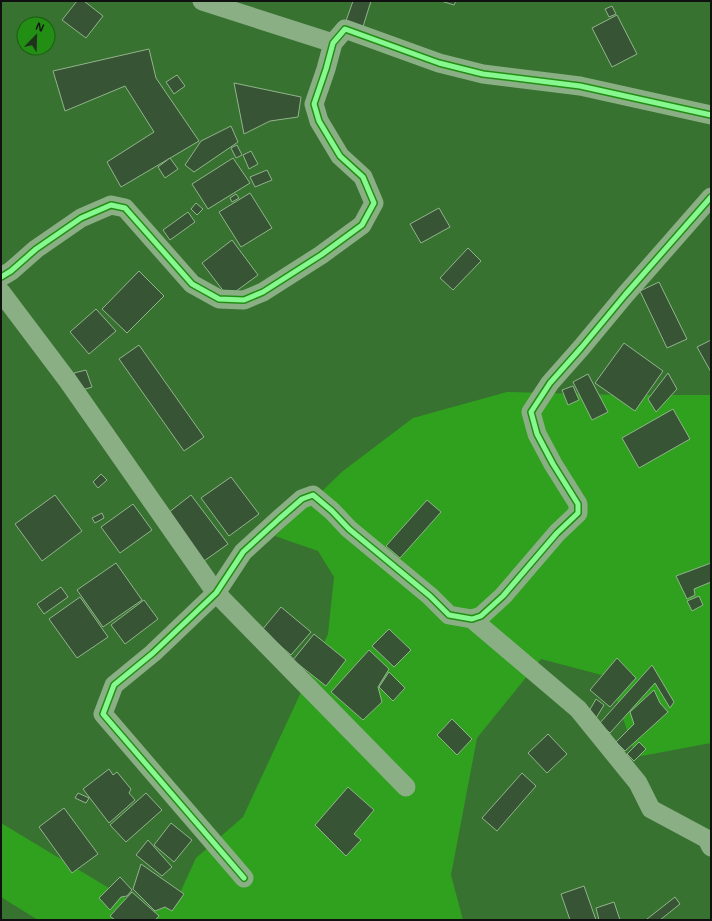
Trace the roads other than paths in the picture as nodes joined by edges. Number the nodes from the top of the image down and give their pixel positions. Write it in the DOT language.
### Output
graph roads {
  1 [pos="202,1"];
  2 [pos="333,43"];
  3 [pos="711,115"];
  4 [pos="711,198"];
  5 [pos="1,277"];
  6 [pos="1,292"];
  7 [pos="216,593"];
  8 [pos="472,619"];
  9 [pos="406,787"];
  10 [pos="711,847"];
  11 [pos="244,878"];
  1 -- 2 [label="street"];
  2 -- 3 [label="street"];
  2 -- 5 [label="street"];
  4 -- 8 [label="street"];
  6 -- 7 [label="street"];
  7 -- 8 [label="street"];
  7 -- 9 [label="street"];
  7 -- 11 [label="street"];
  8 -- 10 [label="street"];
}
